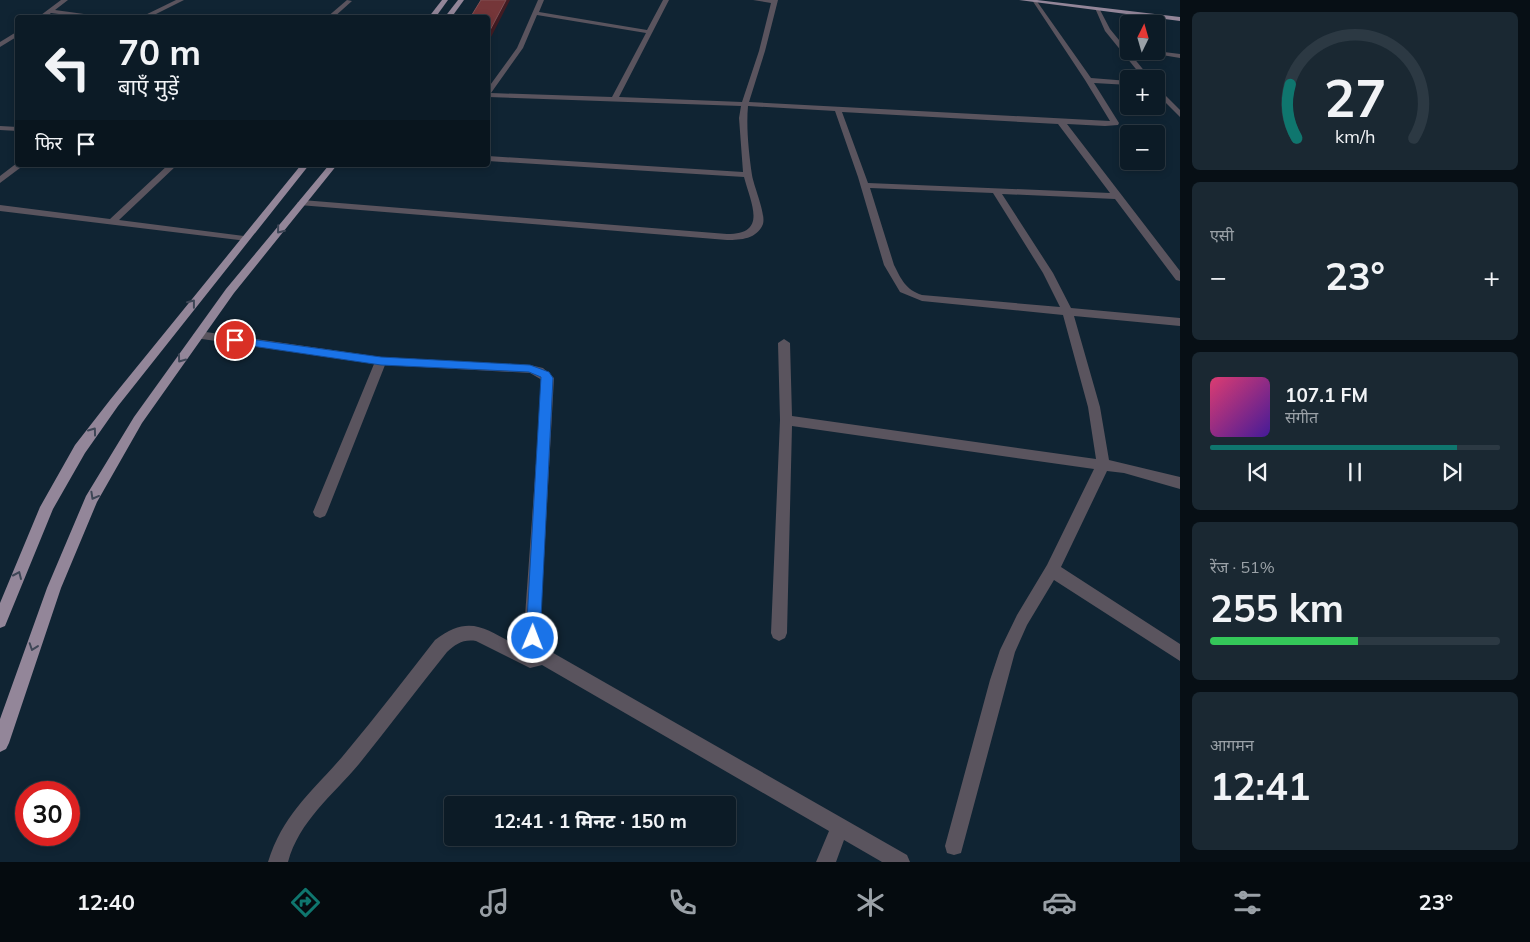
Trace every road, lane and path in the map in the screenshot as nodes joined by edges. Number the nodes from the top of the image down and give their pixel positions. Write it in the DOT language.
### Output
graph roads {
  1 [pos="65,0"];
  2 [pos="181,0"];
  3 [pos="349,0"];
  4 [pos="445,0"];
  5 [pos="461,0"];
  6 [pos="541,0"];
  7 [pos="666,0"];
  8 [pos="756,0"];
  9 [pos="1022,0"];
  10 [pos="1065,0"];
  11 [pos="775,1"];
  12 [pos="1034,1"];
  13 [pos="1096,9"];
  14 [pos="48,11"];
  15 [pos="534,13"];
  16 [pos="1180,14"];
  17 [pos="43,15"];
  18 [pos="83,15"];
  19 [pos="148,15"];
  20 [pos="332,15"];
  21 [pos="433,15"];
  22 [pos="449,15"];
  23 [pos="1180,19"];
  24 [pos="650,32"];
  25 [pos="15,35"];
  26 [pos="1120,44"];
  27 [pos="0,45"];
  28 [pos="1165,54"];
  29 [pos="1180,56"];
  30 [pos="1133,60"];
  31 [pos="1141,70"];
  32 [pos="1088,80"];
  33 [pos="1120,82"];
  34 [pos="490,91"];
  35 [pos="490,94"];
  36 [pos="1165,98"];
  37 [pos="614,100"];
  38 [pos="745,104"];
  39 [pos="838,110"];
  40 [pos="1180,115"];
  41 [pos="1060,121"];
  42 [pos="0,128"];
  43 [pos="15,129"];
  44 [pos="490,160"];
  45 [pos="17,167"];
  46 [pos="171,167"];
  47 [pos="303,167"];
  48 [pos="330,167"];
  49 [pos="748,175"];
  50 [pos="0,180"];
  51 [pos="865,185"];
  52 [pos="996,192"];
  53 [pos="1118,196"];
  54 [pos="302,203"];
  55 [pos="0,208"];
  56 [pos="112,222"];
  57 [pos="244,239"];
  58 [pos="1180,278"];
  59 [pos="1068,313"];
  60 [pos="1180,322"];
  61 [pos="199,335"];
  62 [pos="784,342"];
  63 [pos="381,361"];
  64 [pos="786,420"];
  65 [pos="1103,464"];
  66 [pos="1180,483"];
  67 [pos="320,512"];
  68 [pos="1052,570"];
  69 [pos="0,620"];
  70 [pos="779,633"];
  71 [pos="1180,653"];
  72 [pos="542,656"];
  73 [pos="0,743"];
  74 [pos="840,828"];
  75 [pos="954,846"];
  76 [pos="278,862"];
  77 [pos="826,862"];
  78 [pos="900,862"];
  1 -- 14 [label="street"];
  2 -- 19 [label="street"];
  3 -- 20 [label="street"];
  4 -- 21 [label="main road"];
  5 -- 22 [label="main road"];
  6 -- 15 [label="street"];
  7 -- 24 [label="street"];
  8 -- 11 [label="street"];
  9 -- 12 [label="main road"];
  10 -- 16 [label="main road"];
  11 -- 38 [label="street"];
  12 -- 13 [label="main road"];
  12 -- 32 [label="street"];
  13 -- 23 [label="main road"];
  13 -- 26 [label="street"];
  14 -- 17 [label="street"];
  14 -- 18 [label="street"];
  15 -- 24 [label="street"];
  15 -- 34 [label="street"];
  24 -- 37 [label="street"];
  25 -- 27 [label="street"];
  28 -- 29 [label="street"];
  30 -- 31 [label="street"];
  32 -- 33 [label="street"];
  32 -- 41 [label="street"];
  35 -- 37 [label="street"];
  36 -- 40 [label="street"];
  37 -- 38 [label="street"];
  38 -- 39 [label="street"];
  38 -- 49 [label="street"];
  39 -- 41 [label="street"];
  39 -- 51 [label="street"];
  41 -- 53 [label="street"];
  42 -- 43 [label="street"];
  44 -- 49 [label="street"];
  45 -- 50 [label="street"];
  46 -- 56 [label="street"];
  47 -- 57 [label="main road"];
  48 -- 54 [label="main road"];
  49 -- 54 [label="street"];
  51 -- 52 [label="street"];
  51 -- 59 [label="street"];
  52 -- 53 [label="street"];
  52 -- 59 [label="street"];
  53 -- 58 [label="street"];
  54 -- 61 [label="main road, one-way"];
  55 -- 56 [label="street"];
  56 -- 57 [label="street"];
  69 -- 57 [label="main road, one-way"];
  59 -- 60 [label="street"];
  59 -- 65 [label="street"];
  61 -- 63 [label="street"];
  61 -- 73 [label="main road, one-way"];
  62 -- 64 [label="street"];
  63 -- 67 [label="street"];
  63 -- 72 [label="street"];
  64 -- 65 [label="street"];
  64 -- 70 [label="street"];
  65 -- 66 [label="street"];
  65 -- 68 [label="street"];
  68 -- 71 [label="street"];
  68 -- 75 [label="street"];
  72 -- 74 [label="street"];
  72 -- 76 [label="street"];
  74 -- 77 [label="street"];
  74 -- 78 [label="street"];
}
